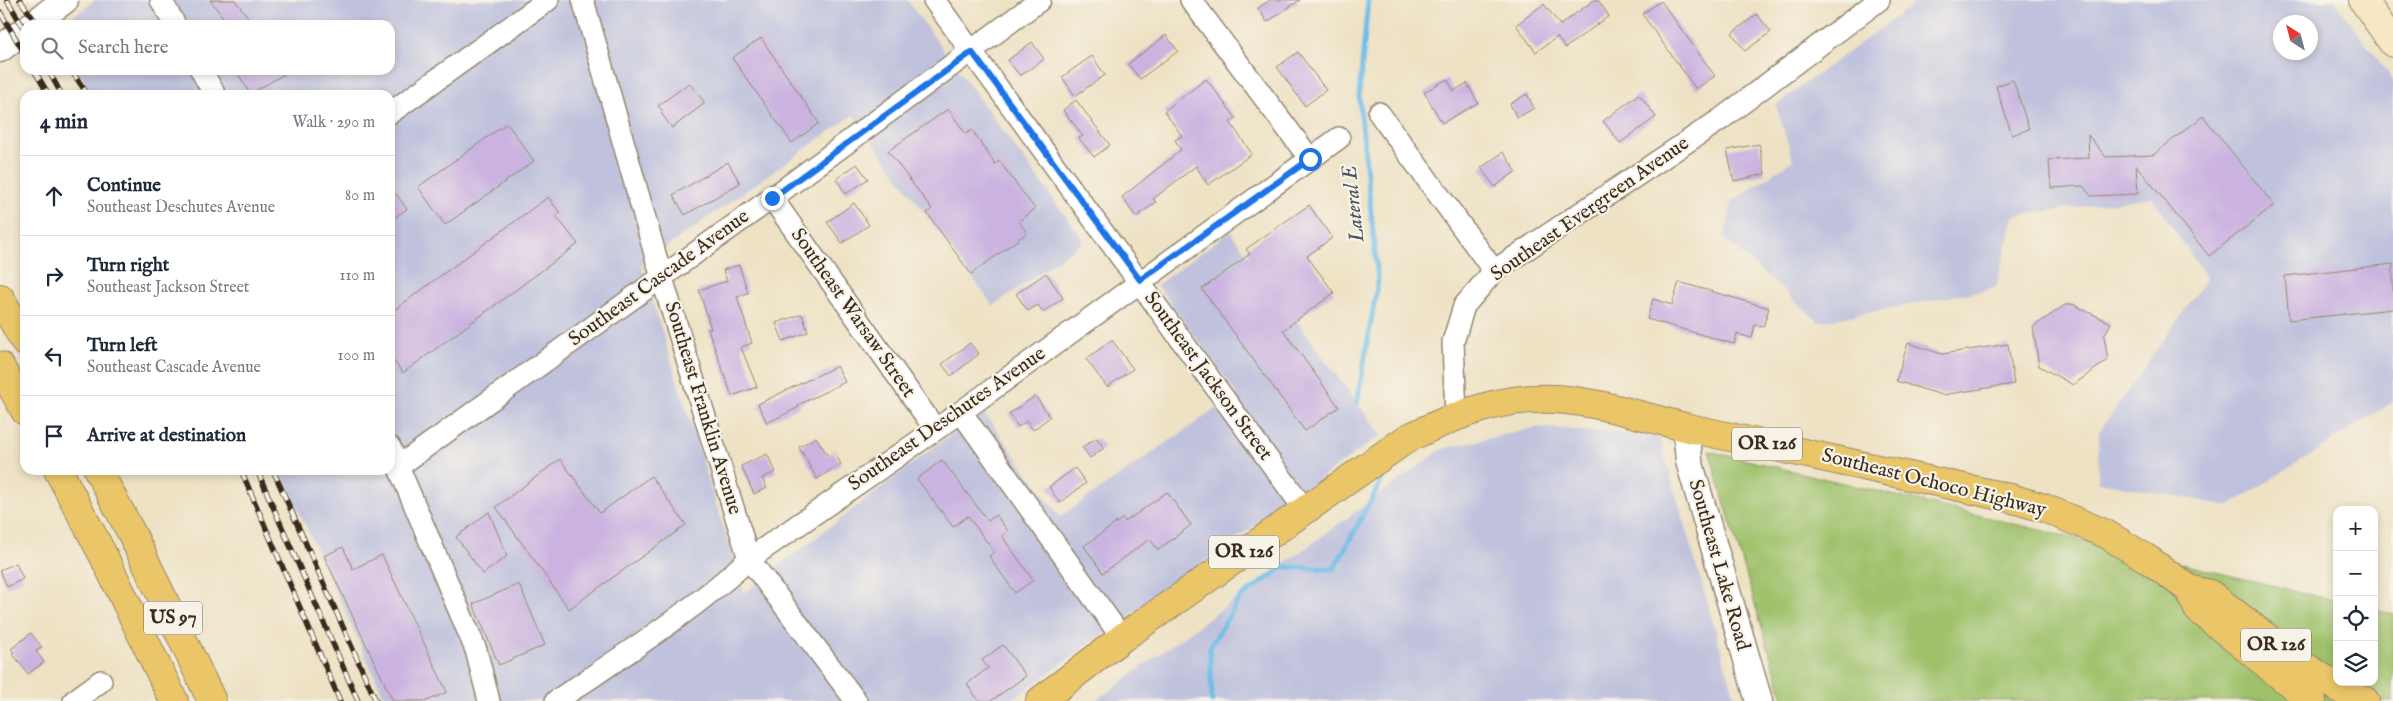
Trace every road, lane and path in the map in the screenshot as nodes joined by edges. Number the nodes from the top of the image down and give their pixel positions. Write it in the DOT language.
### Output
graph roads {
  1 [pos="65,0"];
  2 [pos="161,0"];
  3 [pos="548,0"];
  4 [pos="583,0"];
  5 [pos="934,0"];
  6 [pos="1040,0"];
  7 [pos="1191,0"];
  8 [pos="1879,0"];
  9 [pos="2363,0"];
  10 [pos="39,20"];
  11 [pos="172,20"];
  12 [pos="20,34"];
  13 [pos="2393,42"];
  14 [pos="0,49"];
  15 [pos="972,52"];
  16 [pos="204,75"];
  17 [pos="212,90"];
  18 [pos="395,109"];
  19 [pos="1380,113"];
  20 [pos="1339,138"];
  21 [pos="1310,159"];
  22 [pos="772,198"];
  23 [pos="1494,271"];
  24 [pos="661,275"];
  25 [pos="1140,280"];
  26 [pos="0,298"];
  27 [pos="20,333"];
  28 [pos="0,366"];
  29 [pos="20,402"];
  30 [pos="961,412"];
  31 [pos="1456,415"];
  32 [pos="1686,427"];
  33 [pos="935,429"];
  34 [pos="395,455"];
  35 [pos="395,458"];
  36 [pos="61,475"];
  37 [pos="101,475"];
  38 [pos="1305,510"];
  39 [pos="749,559"];
  40 [pos="2188,589"];
  41 [pos="1122,638"];
  42 [pos="101,681"];
  43 [pos="74,701"];
  44 [pos="174,701"];
  45 [pos="212,701"];
  46 [pos="489,701"];
  47 [pos="556,701"];
  48 [pos="856,701"];
  49 [pos="1040,701"];
  50 [pos="1759,701"];
  51 [pos="2312,701"];
  52 [pos="2365,701"];
  1 -- 10 [label="street"];
  2 -- 11 [label="street"];
  3 -- 18 [label="street"];
  4 -- 24 [label="street, Southeast Franklin Avenue"];
  5 -- 15 [label="street, Southeast Jackson Street"];
  6 -- 15 [label="street, Southeast Cascade Avenue"];
  7 -- 21 [label="street"];
  8 -- 23 [label="street, Southeast Evergreen Avenue"];
  9 -- 13 [label="main road"];
  12 -- 14 [label="street"];
  15 -- 22 [label="street, Southeast Cascade Avenue"];
  15 -- 25 [label="street, Southeast Jackson Street"];
  16 -- 17 [label="street"];
  19 -- 23 [label="street"];
  20 -- 21 [label="street, Southeast Deschutes Avenue"];
  21 -- 25 [label="street, Southeast Deschutes Avenue"];
  22 -- 24 [label="street, Southeast Cascade Avenue"];
  22 -- 33 [label="street, Southeast Warsaw Street"];
  23 -- 31 [label="street, Southeast Evergreen Avenue"];
  24 -- 34 [label="street, Southeast Cascade Avenue"];
  24 -- 39 [label="street, Southeast Franklin Avenue"];
  25 -- 30 [label="street, Southeast Deschutes Avenue"];
  25 -- 38 [label="street, Southeast Jackson Street"];
  26 -- 27 [label="highway"];
  28 -- 29 [label="highway"];
  30 -- 33 [label="street, Southeast Deschutes Avenue"];
  30 -- 41 [label="street"];
  31 -- 32 [label="highway, Southeast Ochoco Highway / OR 126"];
  31 -- 38 [label="highway, OR 126"];
  32 -- 40 [label="highway, Southeast Ochoco Highway / OR 126"];
  32 -- 50 [label="street, Southeast Lake Road"];
  33 -- 39 [label="street, Southeast Deschutes Avenue"];
  35 -- 46 [label="street"];
  36 -- 44 [label="highway, US 97"];
  37 -- 45 [label="highway, US 97"];
  38 -- 41 [label="highway, OR 126"];
  39 -- 47 [label="street, Southeast Deschutes Avenue"];
  39 -- 48 [label="street, Southeast Franklin Avenue"];
  40 -- 51 [label="highway, Southeast Ochoco Highway / OR 126"];
  40 -- 52 [label="highway, Southeast Ochoco Highway / OR 126"];
  41 -- 49 [label="highway, OR 126"];
  42 -- 43 [label="street"];
}
